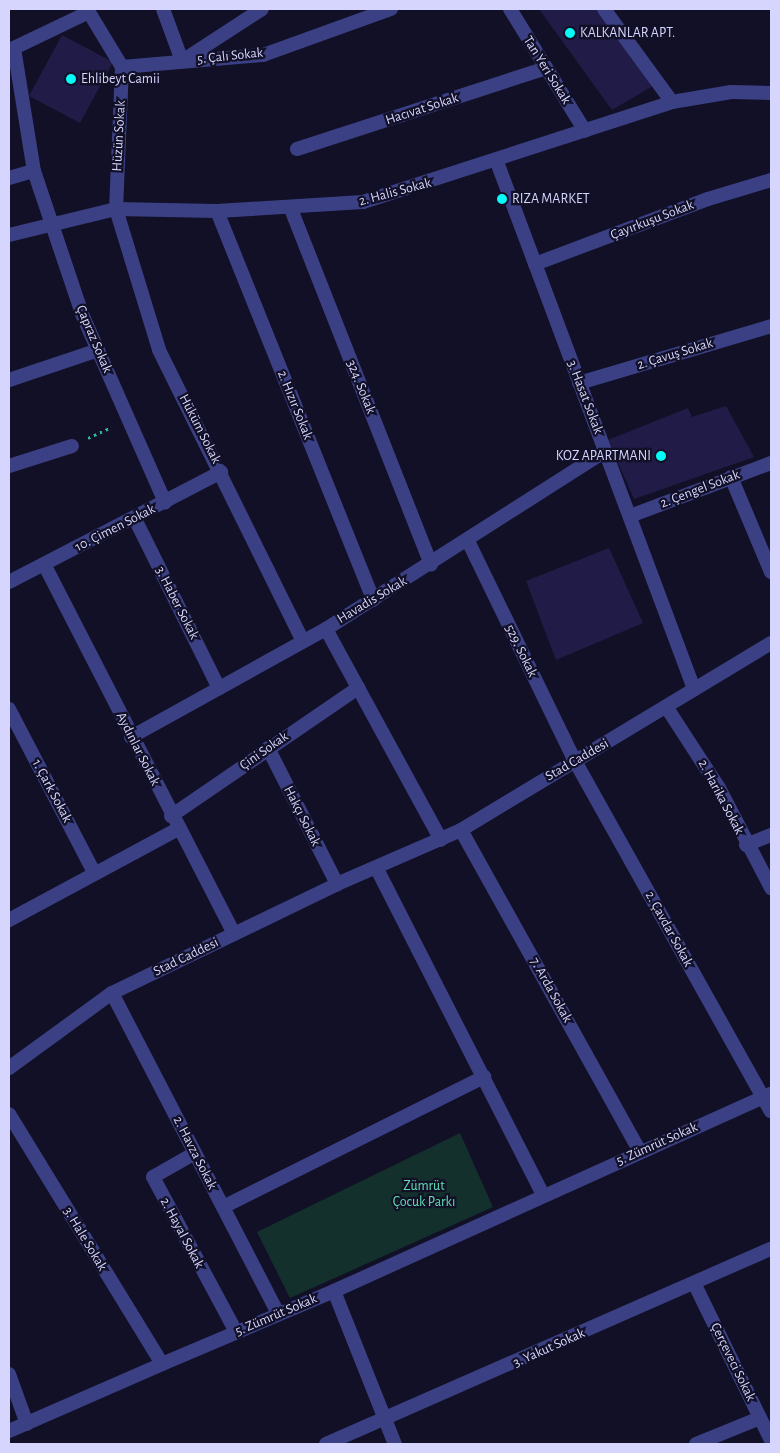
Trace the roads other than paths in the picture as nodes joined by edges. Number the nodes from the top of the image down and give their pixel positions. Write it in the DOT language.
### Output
graph roads {
  1 [pos="163,9"];
  2 [pos="262,9"];
  3 [pos="391,9"];
  4 [pos="510,9"];
  5 [pos="604,9"];
  6 [pos="88,11"];
  7 [pos="11,49"];
  8 [pos="182,61"];
  9 [pos="122,67"];
  10 [pos="546,68"];
  11 [pos="771,93"];
  12 [pos="672,102"];
  13 [pos="584,131"];
  14 [pos="297,149"];
  15 [pos="497,162"];
  16 [pos="34,171"];
  17 [pos="9,178"];
  18 [pos="771,180"];
  19 [pos="116,209"];
  20 [pos="291,209"];
  21 [pos="217,211"];
  22 [pos="52,225"];
  23 [pos="9,235"];
  24 [pos="535,264"];
  25 [pos="771,326"];
  26 [pos="98,350"];
  27 [pos="9,380"];
  28 [pos="579,383"];
  29 [pos="72,446"];
  30 [pos="605,451"];
  31 [pos="771,463"];
  32 [pos="9,466"];
  33 [pos="221,472"];
  34 [pos="731,477"];
  35 [pos="165,502"];
  36 [pos="630,516"];
  37 [pos="135,519"];
  38 [pos="468,542"];
  39 [pos="44,564"];
  40 [pos="431,564"];
  41 [pos="771,572"];
  42 [pos="9,582"];
  43 [pos="373,600"];
  44 [pos="326,629"];
  45 [pos="303,641"];
  46 [pos="771,643"];
  47 [pos="219,688"];
  48 [pos="358,688"];
  49 [pos="694,688"];
  50 [pos="668,708"];
  51 [pos="9,709"];
  52 [pos="131,737"];
  53 [pos="268,748"];
  54 [pos="575,761"];
  55 [pos="171,816"];
  56 [pos="178,829"];
  57 [pos="462,830"];
  58 [pos="771,835"];
  59 [pos="441,840"];
  60 [pos="746,844"];
  61 [pos="377,869"];
  62 [pos="94,872"];
  63 [pos="337,884"];
  64 [pos="771,888"];
  65 [pos="9,920"];
  66 [pos="234,934"];
  67 [pos="112,993"];
  68 [pos="9,1068"];
  69 [pos="484,1078"];
  70 [pos="768,1095"];
  71 [pos="771,1111"];
  72 [pos="9,1114"];
  73 [pos="640,1151"];
  74 [pos="195,1153"];
  75 [pos="543,1195"];
  76 [pos="223,1207"];
  77 [pos="771,1249"];
  78 [pos="694,1283"];
  79 [pos="334,1290"];
  80 [pos="278,1313"];
  81 [pos="236,1332"];
  82 [pos="162,1364"];
  83 [pos="9,1374"];
  84 [pos="760,1418"];
  85 [pos="386,1421"];
  86 [pos="27,1424"];
  87 [pos="9,1431"];
  88 [pos="771,1440"];
  89 [pos="326,1444"];
  90 [pos="395,1444"];
  91 [pos="696,1444"];
  1 -- 8 [label="street"];
  2 -- 8 [label="street"];
  3 -- 8 [label="street, 5. Çalı Sokak"];
  4 -- 10 [label="street, Tan Yeri Sokak"];
  5 -- 12 [label="street"];
  6 -- 7 [label="street"];
  6 -- 9 [label="street"];
  7 -- 16 [label="street"];
  8 -- 9 [label="street, 5. Çalı Sokak"];
  9 -- 19 [label="street, Hüzün Sokak"];
  10 -- 13 [label="street, Tan Yeri Sokak"];
  10 -- 14 [label="street, Hacıvat Sokak"];
  11 -- 12 [label="street, 2. Halis Sokak"];
  12 -- 13 [label="street, 2. Halis Sokak"];
  13 -- 15 [label="street, 2. Halis Sokak"];
  15 -- 20 [label="street, 2. Halis Sokak"];
  15 -- 24 [label="street, 3. Hasat Sokak"];
  16 -- 17 [label="street"];
  16 -- 22 [label="street, Çapraz Sokak"];
  18 -- 24 [label="street, Çayırkuşu Sokak"];
  19 -- 21 [label="street, 2. Halis Sokak"];
  19 -- 22 [label="street, 2. Halis Sokak"];
  19 -- 33 [label="street, Hüküm Sokak"];
  20 -- 21 [label="street, 2. Halis Sokak"];
  20 -- 40 [label="street, 324. Sokak"];
  21 -- 43 [label="street, 2. Hızır Sokak"];
  22 -- 23 [label="street, 2. Halis Sokak"];
  22 -- 26 [label="street, Çapraz Sokak"];
  24 -- 28 [label="street, 3. Hasat Sokak"];
  25 -- 28 [label="street, 2. Çavuş Sokak"];
  26 -- 27 [label="street"];
  26 -- 35 [label="street, Çapraz Sokak"];
  28 -- 30 [label="street, 3. Hasat Sokak"];
  29 -- 32 [label="street"];
  30 -- 36 [label="street, 3. Hasat Sokak"];
  30 -- 38 [label="street, Havadis Sokak"];
  31 -- 34 [label="street, 2. Çengel Sokak"];
  33 -- 35 [label="street, 10. Çimen Sokak"];
  33 -- 45 [label="street, Hüküm Sokak"];
  34 -- 36 [label="street, 2. Çengel Sokak"];
  34 -- 41 [label="street"];
  35 -- 37 [label="street, 10. Çimen Sokak"];
  36 -- 49 [label="street, 3. Hasat Sokak"];
  37 -- 39 [label="street, 10. Çimen Sokak"];
  37 -- 47 [label="street, 3. Haber Sokak"];
  38 -- 40 [label="street, Havadis Sokak"];
  38 -- 54 [label="street, 529. Sokak"];
  39 -- 42 [label="street, 10. Çimen Sokak"];
  39 -- 52 [label="street, Aydınlar Sokak"];
  40 -- 43 [label="street, Havadis Sokak"];
  43 -- 44 [label="street, Havadis Sokak"];
  44 -- 45 [label="street, Havadis Sokak"];
  44 -- 48 [label="street"];
  45 -- 47 [label="street, Havadis Sokak"];
  46 -- 49 [label="street, Stad Caddesi"];
  47 -- 52 [label="street, Havadis Sokak"];
  48 -- 53 [label="street, Çini Sokak"];
  48 -- 59 [label="street"];
  49 -- 50 [label="street, Stad Caddesi"];
  50 -- 54 [label="street, Stad Caddesi"];
  50 -- 60 [label="street, 2. Harika Sokak"];
  51 -- 62 [label="street, 1. Çark Sokak"];
  52 -- 55 [label="street, Aydınlar Sokak"];
  53 -- 55 [label="street, Çini Sokak"];
  53 -- 63 [label="street, Hakçı Sokak"];
  54 -- 57 [label="street, Stad Caddesi"];
  54 -- 70 [label="street, 2. Çavdar Sokak"];
  55 -- 56 [label="street, Aydınlar Sokak"];
  56 -- 62 [label="street"];
  56 -- 66 [label="street, Aydınlar Sokak"];
  57 -- 59 [label="street, Stad Caddesi"];
  57 -- 73 [label="street, 7. Arda Sokak"];
  58 -- 60 [label="street"];
  59 -- 61 [label="street, Stad Caddesi"];
  60 -- 64 [label="street, 2. Harika Sokak"];
  61 -- 63 [label="street, Stad Caddesi"];
  61 -- 69 [label="street"];
  62 -- 65 [label="street"];
  63 -- 66 [label="street, Stad Caddesi"];
  66 -- 67 [label="street, Stad Caddesi"];
  67 -- 68 [label="street, Stad Caddesi"];
  67 -- 74 [label="street, 2. Havza Sokak"];
  69 -- 75 [label="street"];
  69 -- 76 [label="street"];
  70 -- 71 [label="street, 2. Çavdar Sokak"];
  70 -- 73 [label="street, 5. Zümrüt Sokak"];
  72 -- 82 [label="street, 3. Hale Sokak"];
  73 -- 75 [label="street, 5. Zümrüt Sokak"];
  74 -- 76 [label="street, 2. Havza Sokak"];
  74 -- 81 [label="street, 2. Hayal Sokak"];
  75 -- 79 [label="street, 5. Zümrüt Sokak"];
  76 -- 80 [label="street, 2. Havza Sokak"];
  77 -- 78 [label="street, 3. Yakut Sokak"];
  78 -- 84 [label="street, Çerçeveci Sokak"];
  78 -- 85 [label="street, 3. Yakut Sokak"];
  79 -- 80 [label="street, 5. Zümrüt Sokak"];
  79 -- 85 [label="street"];
  80 -- 81 [label="street, 5. Zümrüt Sokak"];
  81 -- 82 [label="street, 5. Zümrüt Sokak"];
  82 -- 86 [label="street, 5. Zümrüt Sokak"];
  83 -- 86 [label="street"];
  84 -- 88 [label="street, Çerçeveci Sokak"];
  84 -- 91 [label="street"];
  85 -- 89 [label="street, 3. Yakut Sokak"];
  85 -- 90 [label="street"];
  86 -- 87 [label="street, 5. Zümrüt Sokak"];
}
